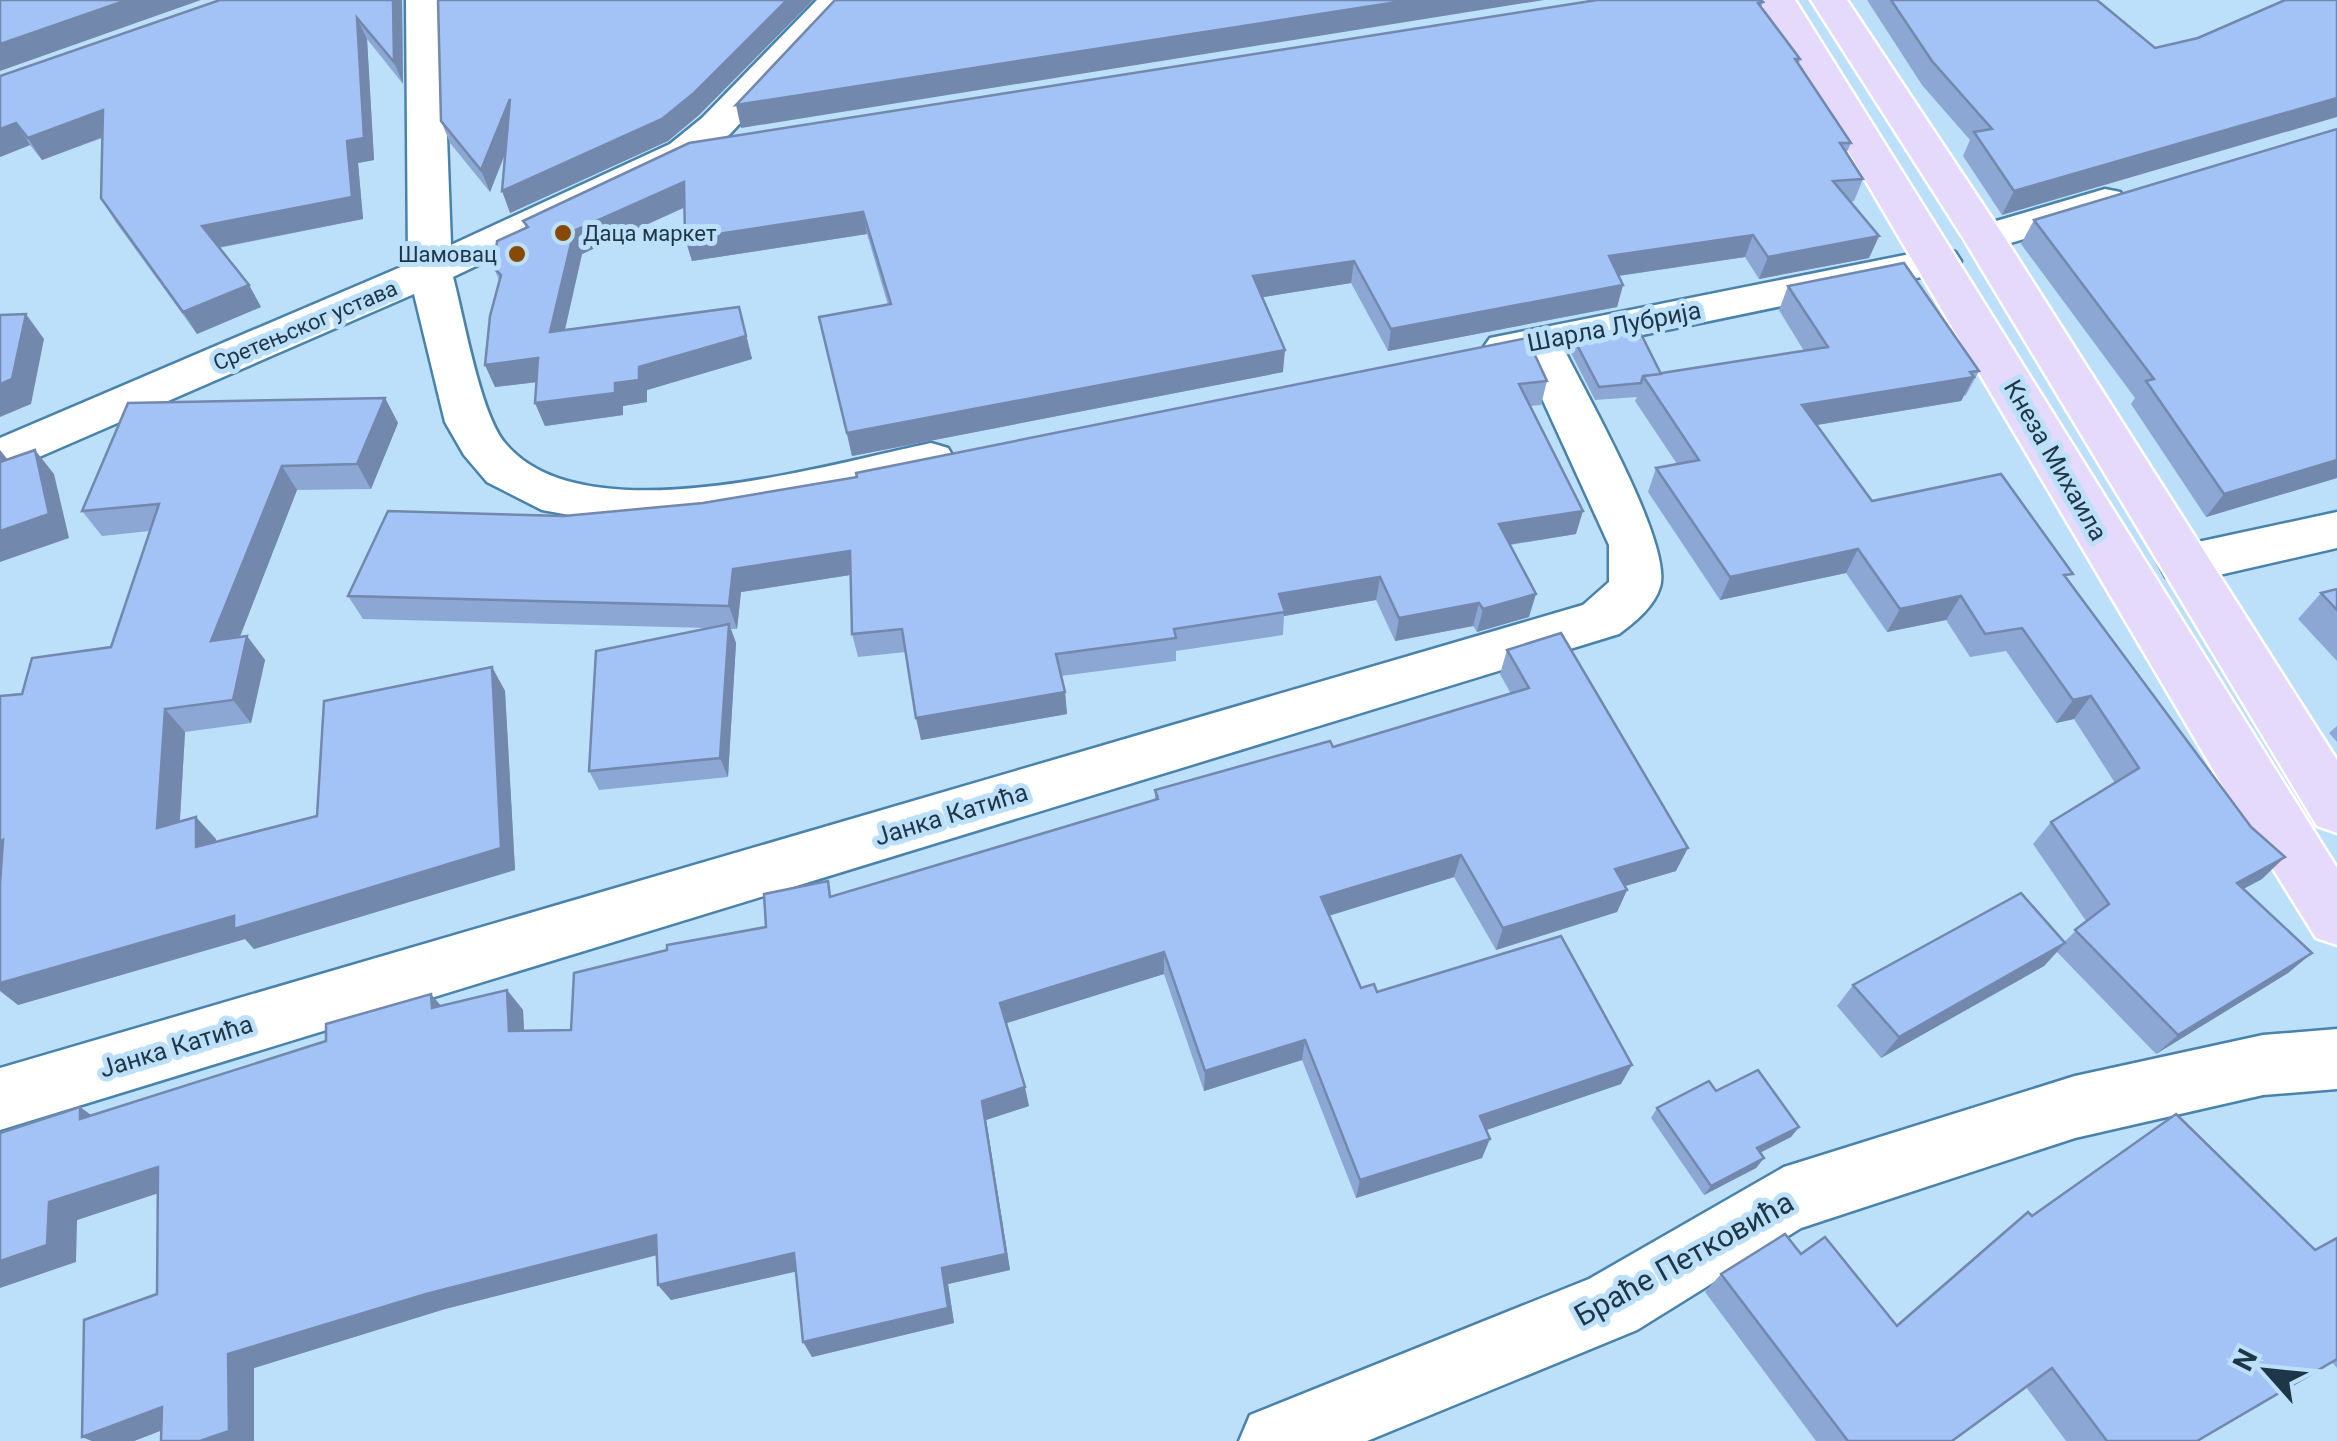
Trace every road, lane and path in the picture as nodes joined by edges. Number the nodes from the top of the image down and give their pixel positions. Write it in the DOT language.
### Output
graph roads {
  1 [pos="424,0"];
  2 [pos="838,0"];
  3 [pos="1778,0"];
  4 [pos="1829,0"];
  5 [pos="742,146"];
  6 [pos="684,152"];
  7 [pos="2134,192"];
  8 [pos="1984,238"];
  9 [pos="1940,261"];
  10 [pos="430,271"];
  11 [pos="1538,341"];
  12 [pos="1467,356"];
  13 [pos="974,453"];
  14 [pos="0,456"];
  15 [pos="2337,530"];
  16 [pos="2184,564"];
  17 [pos="2337,809"];
  18 [pos="2337,919"];
  19 [pos="2337,1059"];
  20 [pos="0,1099"];
  21 [pos="1276,1441"];
  1 -- 10 [label="street"];
  2 -- 6 [label="street, Сретењског устава"];
  3 -- 9 [label="main road, Кнеза Михаила"];
  4 -- 8 [label="main road, Кнеза Михаила"];
  5 -- 6 [label="street"];
  6 -- 10 [label="street, Сретењског устава"];
  7 -- 8 [label="street"];
  8 -- 16 [label="main road, Кнеза Михаила"];
  9 -- 11 [label="street, Шарла Лубрија"];
  9 -- 18 [label="main road, Кнеза Михаила"];
  10 -- 13 [label="street"];
  10 -- 14 [label="street, Сретењског устава"];
  11 -- 12 [label="street, Шарла Лубрија"];
  11 -- 20 [label="street, Јанка Катића"];
  15 -- 16 [label="street"];
  16 -- 17 [label="main road, Кнеза Михаила"];
  19 -- 21 [label="street, Браће Петковића"];
}
